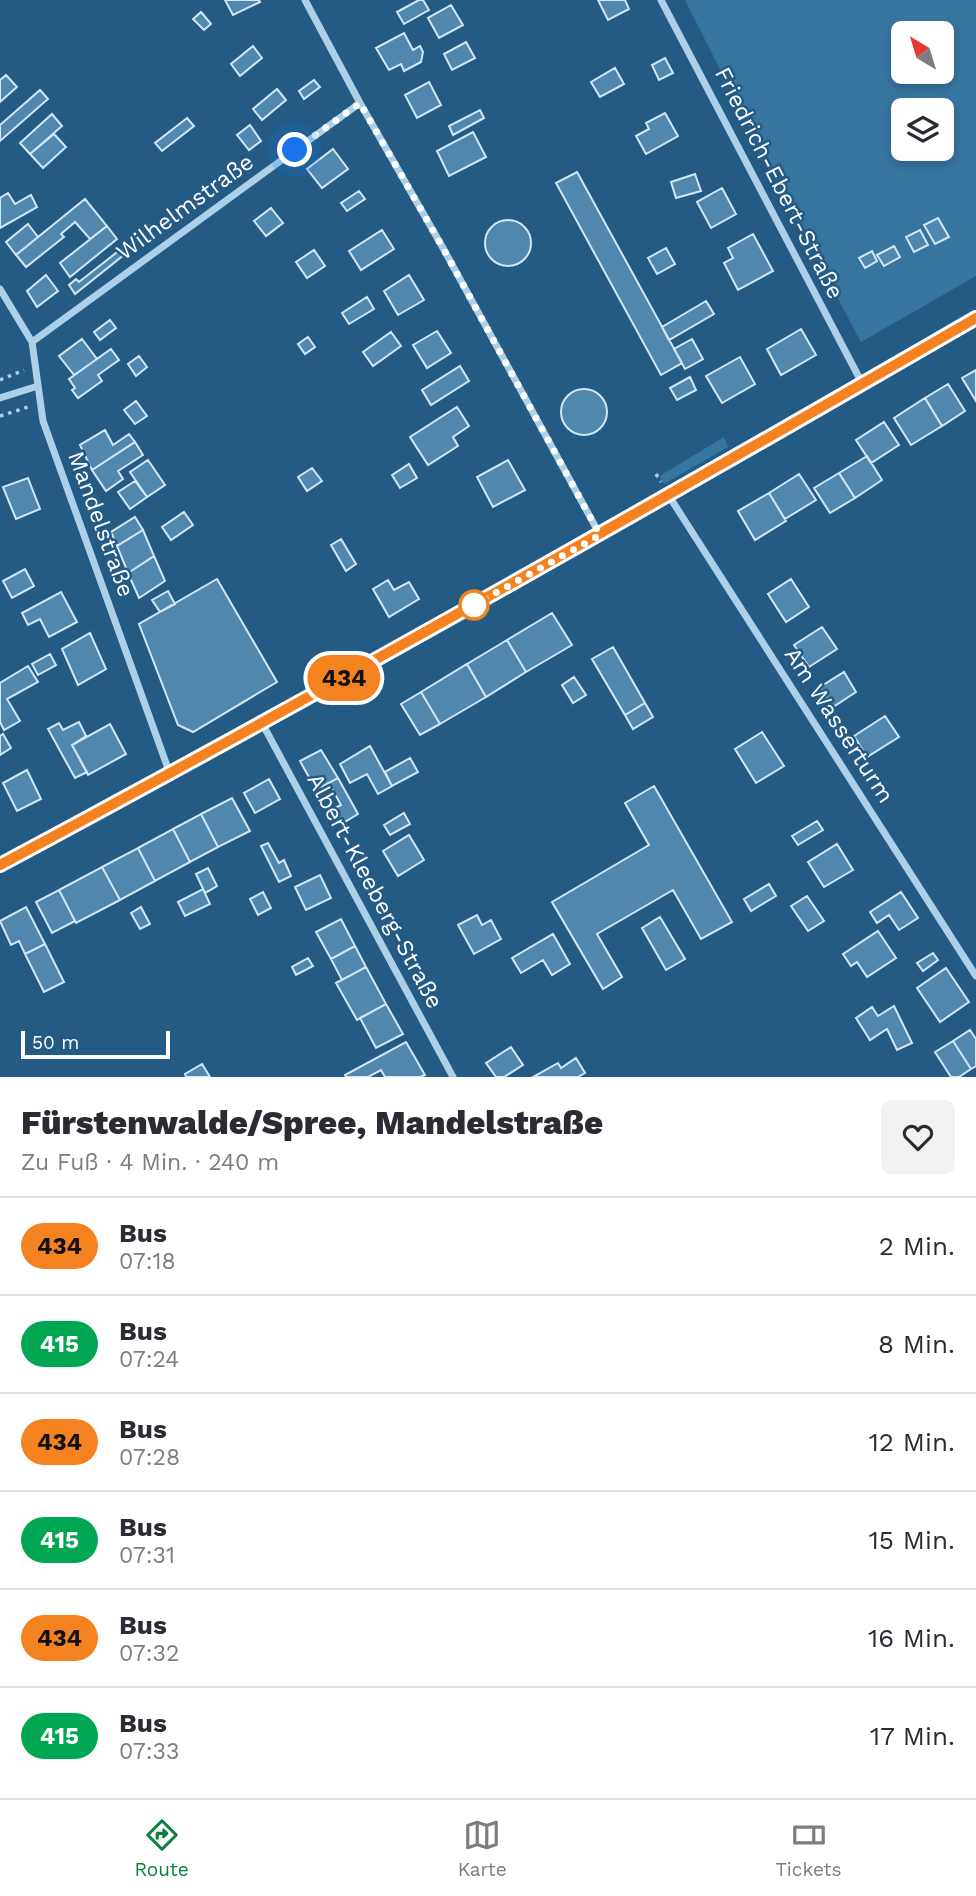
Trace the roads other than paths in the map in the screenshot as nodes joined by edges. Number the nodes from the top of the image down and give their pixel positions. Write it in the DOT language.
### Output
graph roads {
  1 [pos="305,0"];
  2 [pos="661,0"];
  3 [pos="360,103"];
  4 [pos="0,289"];
  5 [pos="976,317"];
  6 [pos="32,342"];
  7 [pos="862,383"];
  8 [pos="38,386"];
  9 [pos="0,398"];
  10 [pos="669,496"];
  11 [pos="600,535"];
  12 [pos="262,723"];
  13 [pos="170,774"];
  14 [pos="0,865"];
  15 [pos="976,976"];
  16 [pos="453,1077"];
  1 -- 3 [label="street"];
  2 -- 7 [label="street, Friedrich-Ebert-Straße"];
  3 -- 6 [label="street, Wilhelmstraße"];
  3 -- 11 [label="street"];
  4 -- 6 [label="street, Mandelstraße"];
  5 -- 7 [label="street"];
  6 -- 8 [label="street, Mandelstraße"];
  7 -- 10 [label="street"];
  8 -- 9 [label="street"];
  8 -- 13 [label="street, Mandelstraße"];
  10 -- 11 [label="street"];
  10 -- 15 [label="street, Am Wasserturm"];
  11 -- 12 [label="street"];
  12 -- 13 [label="street"];
  12 -- 16 [label="street, Albert-Kleeberg-Straße"];
  13 -- 14 [label="street"];
}
